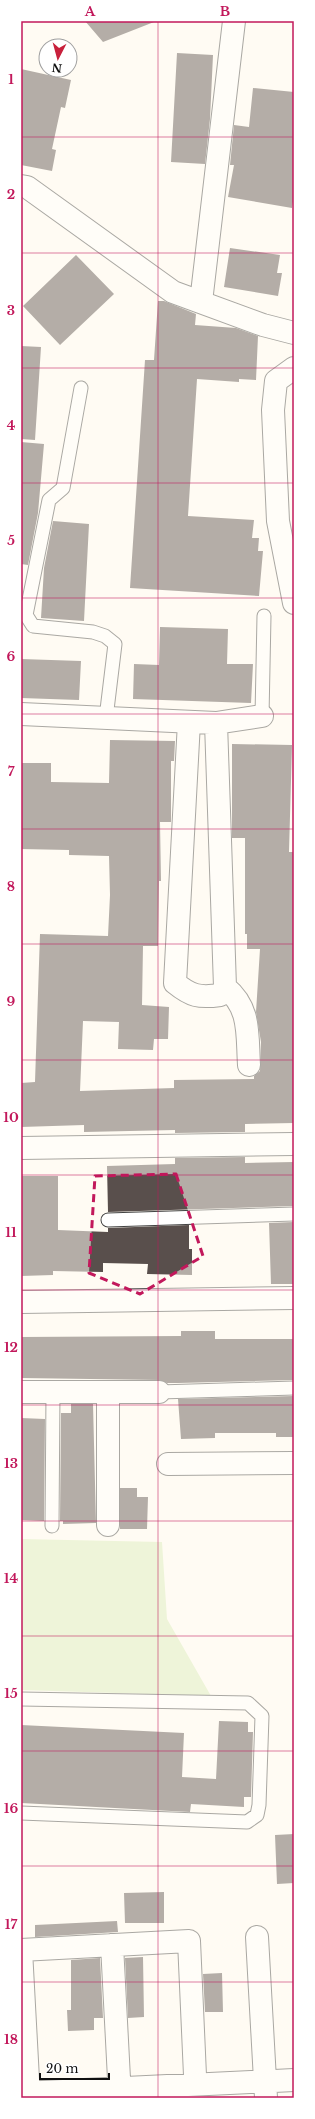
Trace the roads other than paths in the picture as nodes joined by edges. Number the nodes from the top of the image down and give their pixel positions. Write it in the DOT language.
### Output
graph roads {
  1 [pos="234,21"];
  2 [pos="21,186"];
  3 [pos="201,302"];
  4 [pos="294,333"];
  5 [pos="294,368"];
  6 [pos="81,388"];
  7 [pos="294,603"];
  8 [pos="264,616"];
  9 [pos="21,714"];
  10 [pos="262,716"];
  11 [pos="106,718"];
  12 [pos="189,722"];
  13 [pos="216,723"];
  14 [pos="225,987"];
  15 [pos="249,1065"];
  16 [pos="294,1144"];
  17 [pos="21,1148"];
  18 [pos="294,1214"];
  19 [pos="108,1220"];
  20 [pos="294,1298"];
  21 [pos="21,1302"];
  22 [pos="294,1388"];
  23 [pos="21,1392"];
  24 [pos="54,1392"];
  25 [pos="108,1392"];
  26 [pos="159,1392"];
  27 [pos="294,1463"];
  28 [pos="168,1464"];
  29 [pos="108,1525"];
  30 [pos="52,1526"];
  31 [pos="21,1699"];
  32 [pos="21,1812"];
  33 [pos="257,1937"];
  34 [pos="112,1945"];
  35 [pos="21,1950"];
  36 [pos="294,2080"];
  37 [pos="266,2090"];
  38 [pos="196,2091"];
  39 [pos="120,2093"];
  40 [pos="26,2094"];
  1 -- 3 [label="street"];
  2 -- 3 [label="street"];
  3 -- 4 [label="street"];
  5 -- 7 [label="street"];
  6 -- 11 [label="lane"];
  8 -- 10 [label="lane"];
  9 -- 11 [label="street"];
  10 -- 13 [label="street"];
  11 -- 12 [label="street"];
  12 -- 13 [label="street"];
  12 -- 14 [label="street"];
  13 -- 14 [label="street"];
  14 -- 15 [label="street"];
  16 -- 17 [label="street"];
  18 -- 19 [label="lane"];
  20 -- 21 [label="street"];
  22 -- 26 [label="lane"];
  23 -- 24 [label="street"];
  24 -- 25 [label="street"];
  24 -- 30 [label="lane"];
  25 -- 26 [label="street"];
  25 -- 29 [label="street"];
  27 -- 28 [label="street"];
  31 -- 32 [label="lane"];
  33 -- 37 [label="street"];
  34 -- 35 [label="street"];
  34 -- 38 [label="street"];
  34 -- 39 [label="street"];
  35 -- 40 [label="street"];
  36 -- 37 [label="street"];
  37 -- 38 [label="street"];
  38 -- 39 [label="street"];
  39 -- 40 [label="street"];
}
